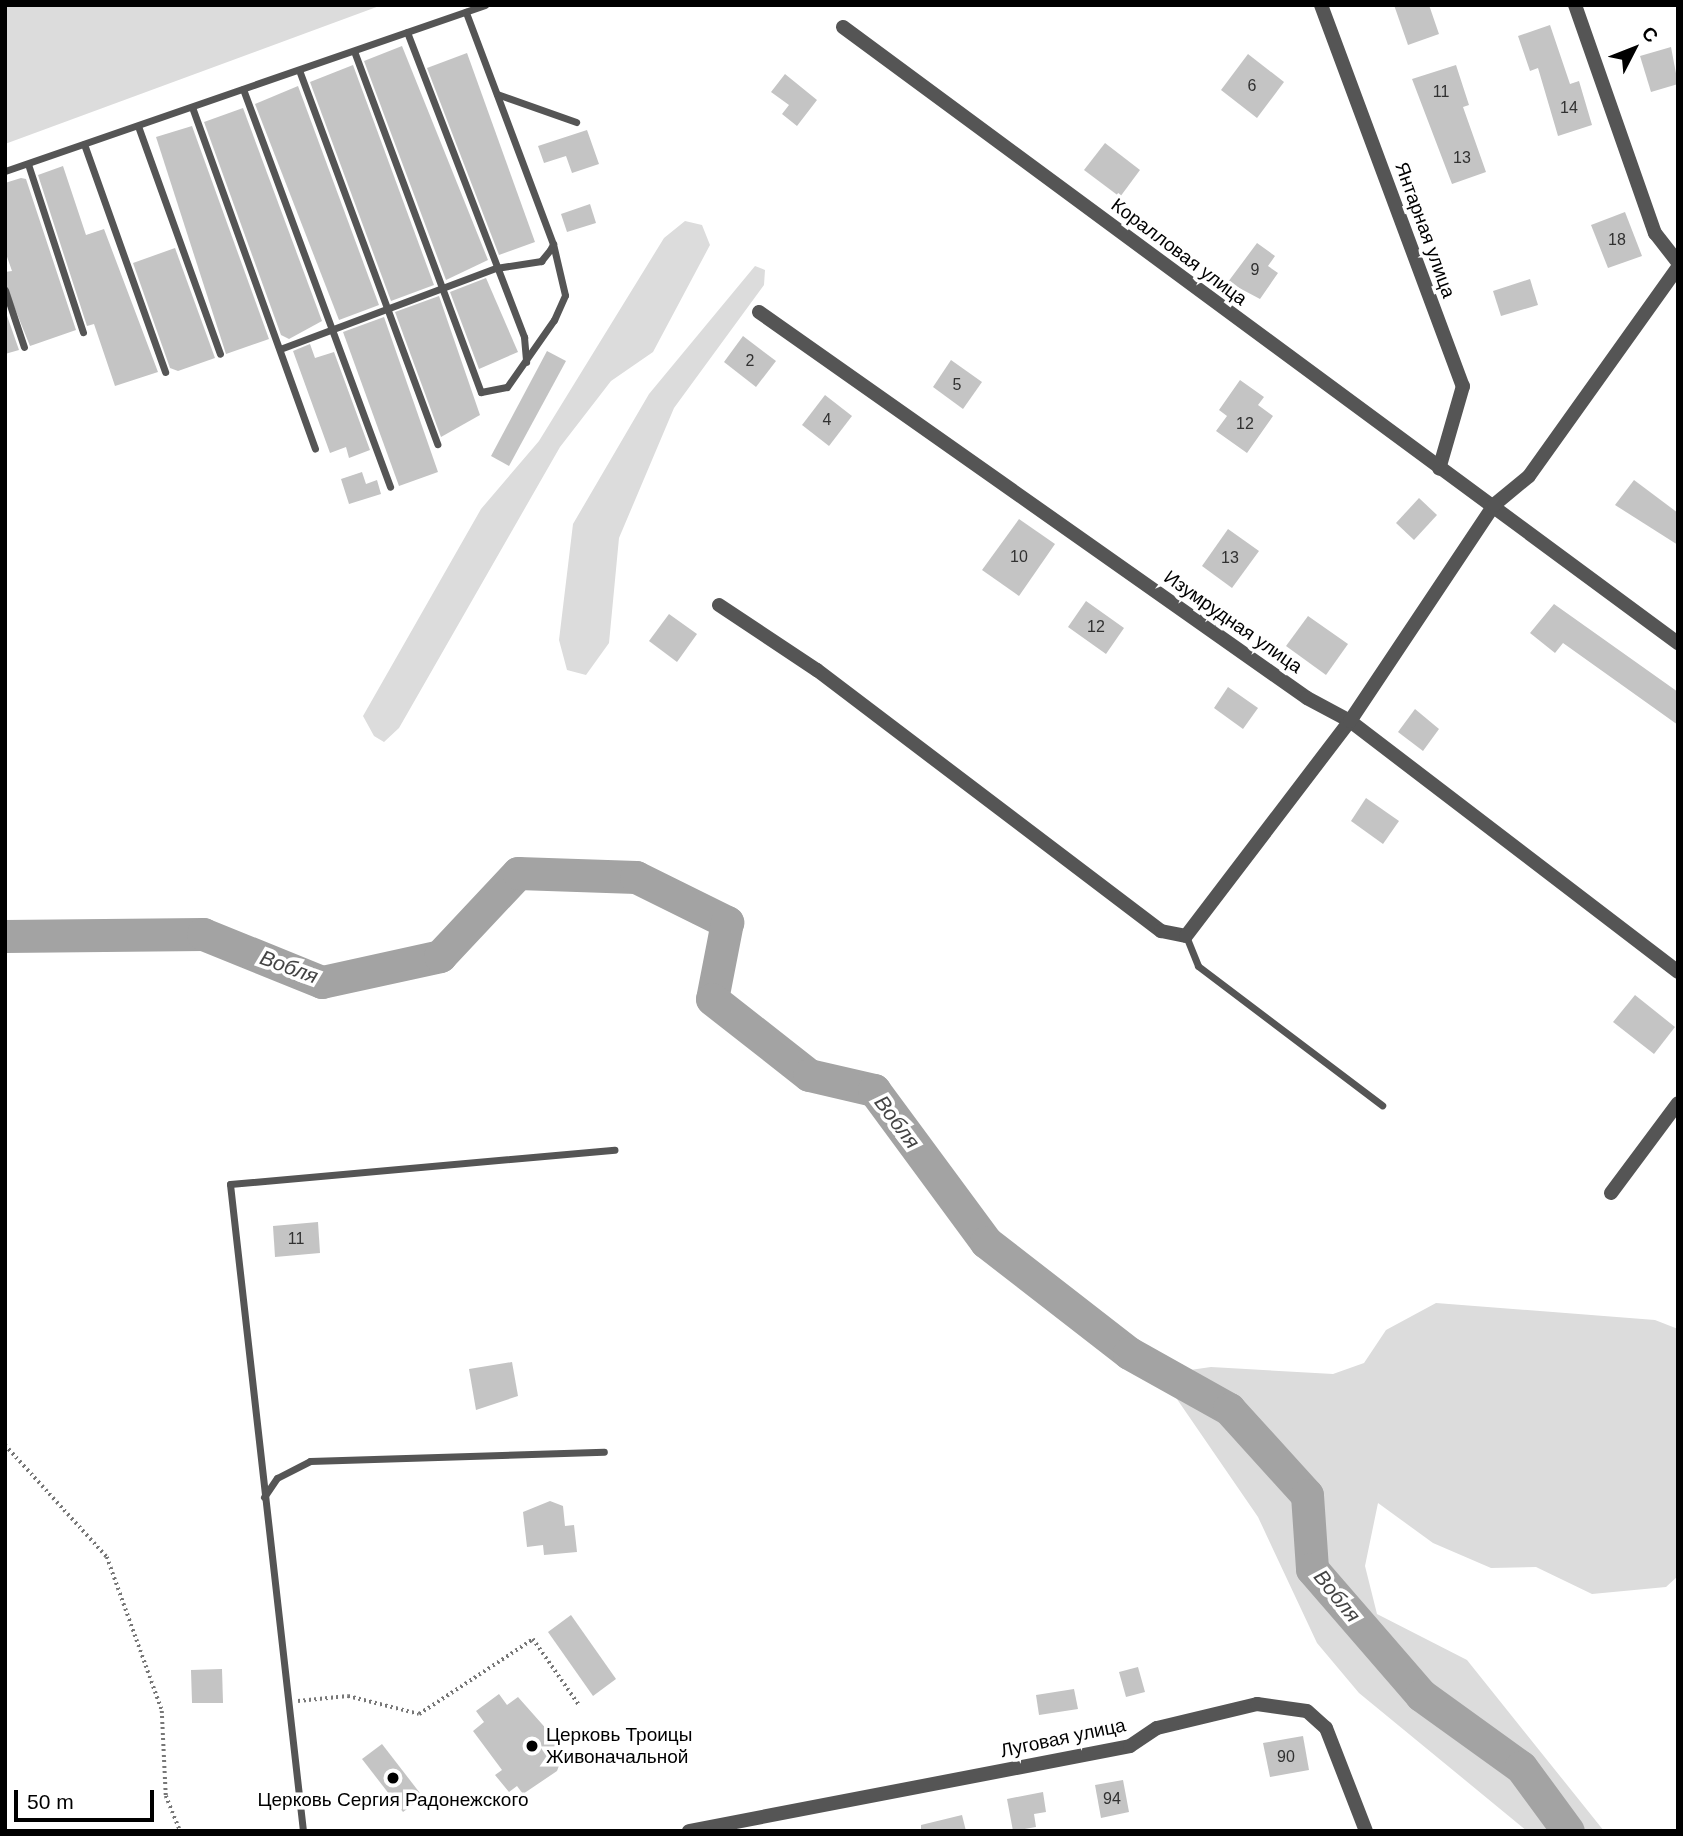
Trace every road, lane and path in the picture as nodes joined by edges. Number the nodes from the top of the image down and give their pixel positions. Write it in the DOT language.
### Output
graph roads {
  1 [pos="485,5"];
  2 [pos="1321,5"];
  3 [pos="1575,5"];
  4 [pos="466,12"];
  5 [pos="843,27"];
  6 [pos="407,32"];
  7 [pos="354,51"];
  8 [pos="299,70"];
  9 [pos="243,89"];
  10 [pos="497,94"];
  11 [pos="192,107"];
  12 [pos="576,122"];
  13 [pos="138,126"];
  14 [pos="84,144"];
  15 [pos="28,164"];
  16 [pos="5,171"];
  17 [pos="553,244"];
  18 [pos="1678,265"];
  19 [pos="496,268"];
  20 [pos="442,288"];
  21 [pos="5,290"];
  22 [pos="388,309"];
  23 [pos="759,312"];
  24 [pos="332,330"];
  25 [pos="83,332"];
  26 [pos="24,346"];
  27 [pos="280,349"];
  28 [pos="220,354"];
  29 [pos="526,363"];
  30 [pos="165,372"];
  31 [pos="438,444"];
  32 [pos="315,448"];
  33 [pos="1439,469"];
  34 [pos="390,487"];
  35 [pos="1494,505"];
  36 [pos="719,604"];
  37 [pos="1678,643"];
  38 [pos="1350,721"];
  39 [pos="1186,936"];
  40 [pos="1678,972"];
  41 [pos="1678,1103"];
  42 [pos="1381,1105"];
  43 [pos="614,1150"];
  44 [pos="1611,1193"];
  45 [pos="5,1445"];
  46 [pos="604,1452"];
  47 [pos="264,1497"];
  48 [pos="288,1702"];
  49 [pos="579,1705"];
  50 [pos="180,1831"];
  51 [pos="303,1831"];
  52 [pos="689,1831"];
  53 [pos="1366,1831"];
  1 -- 4 [label="lane"];
  2 -- 33 [label="street, Янтарная улица"];
  3 -- 18 [label="street"];
  4 -- 6 [label="lane"];
  4 -- 10 [label="lane"];
  5 -- 33 [label="street, Коралловая улица"];
  6 -- 7 [label="lane"];
  6 -- 19 [label="lane"];
  7 -- 8 [label="lane"];
  7 -- 20 [label="lane"];
  8 -- 9 [label="lane"];
  8 -- 22 [label="lane"];
  9 -- 11 [label="lane"];
  9 -- 24 [label="lane"];
  10 -- 12 [label="lane"];
  10 -- 17 [label="lane"];
  11 -- 13 [label="lane"];
  11 -- 27 [label="lane"];
  13 -- 14 [label="lane"];
  13 -- 28 [label="lane"];
  14 -- 15 [label="lane"];
  14 -- 30 [label="lane"];
  15 -- 16 [label="lane"];
  15 -- 25 [label="lane"];
  17 -- 19 [label="lane"];
  17 -- 29 [label="lane"];
  18 -- 35 [label="street"];
  19 -- 20 [label="lane"];
  19 -- 29 [label="lane"];
  20 -- 22 [label="lane"];
  20 -- 29 [label="lane"];
  21 -- 26 [label="lane"];
  22 -- 24 [label="lane"];
  22 -- 31 [label="lane"];
  23 -- 38 [label="street, Изумрудная улица"];
  24 -- 27 [label="lane"];
  24 -- 34 [label="lane"];
  27 -- 32 [label="lane"];
  33 -- 35 [label="street, Коралловая улица"];
  35 -- 37 [label="street"];
  35 -- 38 [label="street"];
  36 -- 39 [label="street"];
  38 -- 39 [label="street"];
  38 -- 40 [label="street, Изумрудная улица"];
  39 -- 42 [label="lane"];
  41 -- 44 [label="street"];
  43 -- 47 [label="lane"];
  45 -- 50 [label="path"];
  46 -- 47 [label="lane"];
  47 -- 48 [label="lane"];
  48 -- 49 [label="path"];
  48 -- 51 [label="lane"];
  52 -- 53 [label="street, Луговая улица"];
}
